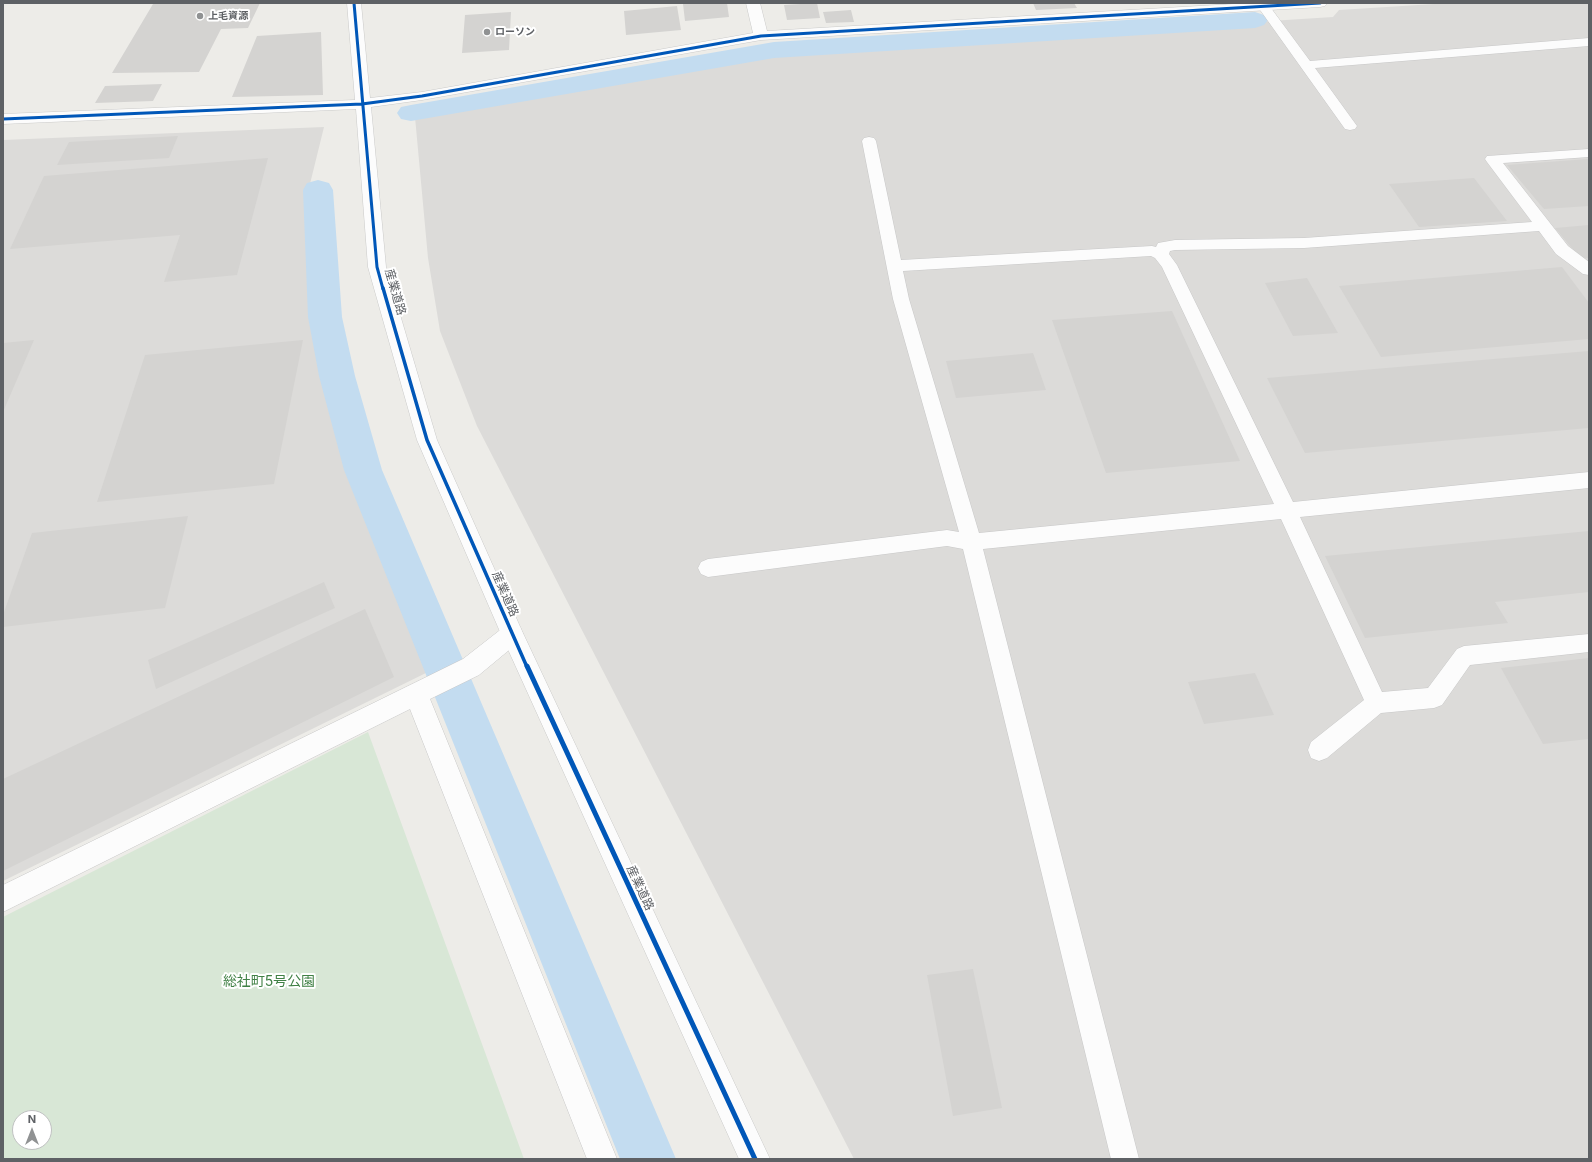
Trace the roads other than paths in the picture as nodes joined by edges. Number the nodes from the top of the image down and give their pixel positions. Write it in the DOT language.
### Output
graph roads {
  1 [pos="354,3"];
  2 [pos="753,3"];
  3 [pos="1320,3"];
  4 [pos="1243,5"];
  5 [pos="1264,7"];
  6 [pos="761,36"];
  7 [pos="1589,42"];
  8 [pos="1306,65"];
  9 [pos="362,104"];
  10 [pos="3,119"];
  11 [pos="1350,126"];
  12 [pos="869,141"];
  13 [pos="1589,153"];
  14 [pos="1544,226"];
  15 [pos="1161,254"];
  16 [pos="894,266"];
  17 [pos="1589,270"];
  18 [pos="1589,480"];
  19 [pos="1287,510"];
  20 [pos="971,542"];
  21 [pos="708,568"];
  22 [pos="512,634"];
  23 [pos="1589,643"];
  24 [pos="416,693"];
  25 [pos="1376,703"];
  26 [pos="1319,750"];
  27 [pos="3,899"];
  28 [pos="602,1159"];
  29 [pos="755,1159"];
  30 [pos="1125,1159"];
  1 -- 9 [label="street, 産業道路"];
  2 -- 6 [label="street"];
  3 -- 5 [label="street"];
  4 -- 5 [label="street"];
  4 -- 6 [label="street"];
  5 -- 8 [label="lane"];
  6 -- 9 [label="street"];
  7 -- 8 [label="lane"];
  8 -- 11 [label="lane"];
  9 -- 10 [label="street"];
  9 -- 22 [label="street, 産業道路"];
  12 -- 16 [label="lane"];
  13 -- 14 [label="lane"];
  14 -- 15 [label="lane"];
  14 -- 17 [label="lane"];
  15 -- 16 [label="lane"];
  15 -- 19 [label="lane"];
  16 -- 20 [label="lane"];
  18 -- 19 [label="lane"];
  19 -- 20 [label="lane"];
  19 -- 25 [label="lane"];
  20 -- 21 [label="lane"];
  20 -- 30 [label="lane"];
  22 -- 24 [label="street"];
  22 -- 29 [label="street, 産業道路"];
  23 -- 25 [label="lane"];
  24 -- 27 [label="street"];
  24 -- 28 [label="street"];
  25 -- 26 [label="lane"];
}
